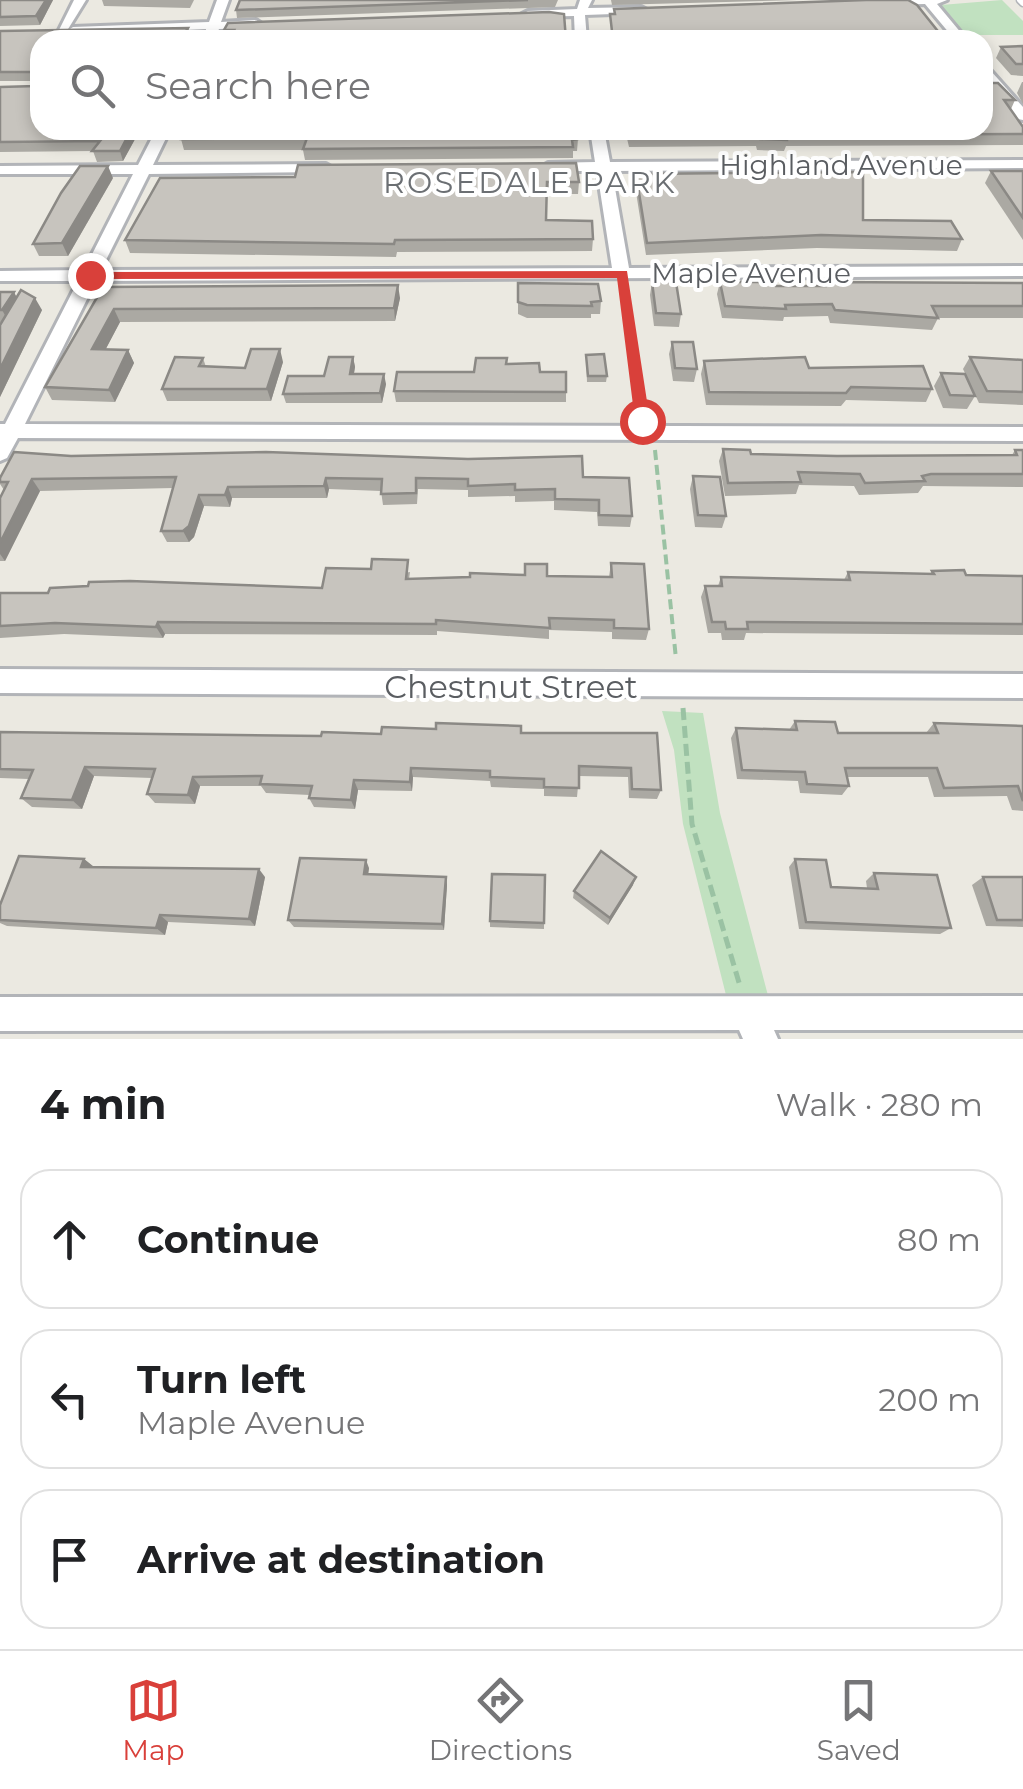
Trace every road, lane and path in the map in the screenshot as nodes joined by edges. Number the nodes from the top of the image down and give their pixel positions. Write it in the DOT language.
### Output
graph roads {
  1 [pos="80,0"];
  2 [pos="222,0"];
  3 [pos="928,0"];
  4 [pos="941,0"];
  5 [pos="870,2"];
  6 [pos="583,6"];
  7 [pos="656,10"];
  8 [pos="514,15"];
  9 [pos="266,24"];
  10 [pos="214,26"];
  11 [pos="62,30"];
  12 [pos="92,30"];
  13 [pos="212,30"];
  14 [pos="953,30"];
  15 [pos="993,83"];
  16 [pos="1023,83"];
  17 [pos="993,86"];
  18 [pos="1023,116"];
  19 [pos="157,140"];
  20 [pos="599,140"];
  21 [pos="1023,164"];
  22 [pos="603,166"];
  23 [pos="535,167"];
  24 [pos="338,168"];
  25 [pos="142,169"];
  26 [pos="0,170"];
  27 [pos="1023,270"];
  28 [pos="622,274"];
  29 [pos="90,275"];
  30 [pos="0,276"];
  31 [pos="642,421"];
  32 [pos="6,431"];
  33 [pos="1023,434"];
  34 [pos="655,448"];
  35 [pos="0,453"];
  36 [pos="677,672"];
  37 [pos="0,681"];
  38 [pos="1023,686"];
  39 [pos="684,707"];
  40 [pos="1023,1013"];
  41 [pos="0,1014"];
  42 [pos="754,1026"];
  1 -- 11 [label="street"];
  2 -- 10 [label="street"];
  3 -- 4 [label="street"];
  3 -- 5 [label="street"];
  3 -- 14 [label="street"];
  6 -- 7 [label="street"];
  6 -- 8 [label="street"];
  9 -- 10 [label="street"];
  10 -- 12 [label="street"];
  10 -- 13 [label="street"];
  15 -- 16 [label="street"];
  17 -- 18 [label="street"];
  19 -- 25 [label="street"];
  20 -- 22 [label="street"];
  21 -- 22 [label="street, Highland Avenue"];
  22 -- 23 [label="street, Highland Avenue"];
  22 -- 28 [label="street"];
  24 -- 25 [label="street"];
  25 -- 26 [label="street"];
  25 -- 29 [label="street"];
  27 -- 28 [label="street, Maple Avenue"];
  28 -- 29 [label="street, Maple Avenue"];
  28 -- 31 [label="path"];
  29 -- 30 [label="street, Maple Avenue"];
  29 -- 32 [label="street"];
  32 -- 33 [label="street"];
  32 -- 35 [label="street"];
  34 -- 36 [label="path"];
  37 -- 38 [label="street, Chestnut Street"];
  39 -- 42 [label="path"];
  40 -- 42 [label="street"];
  41 -- 42 [label="street"];
}
